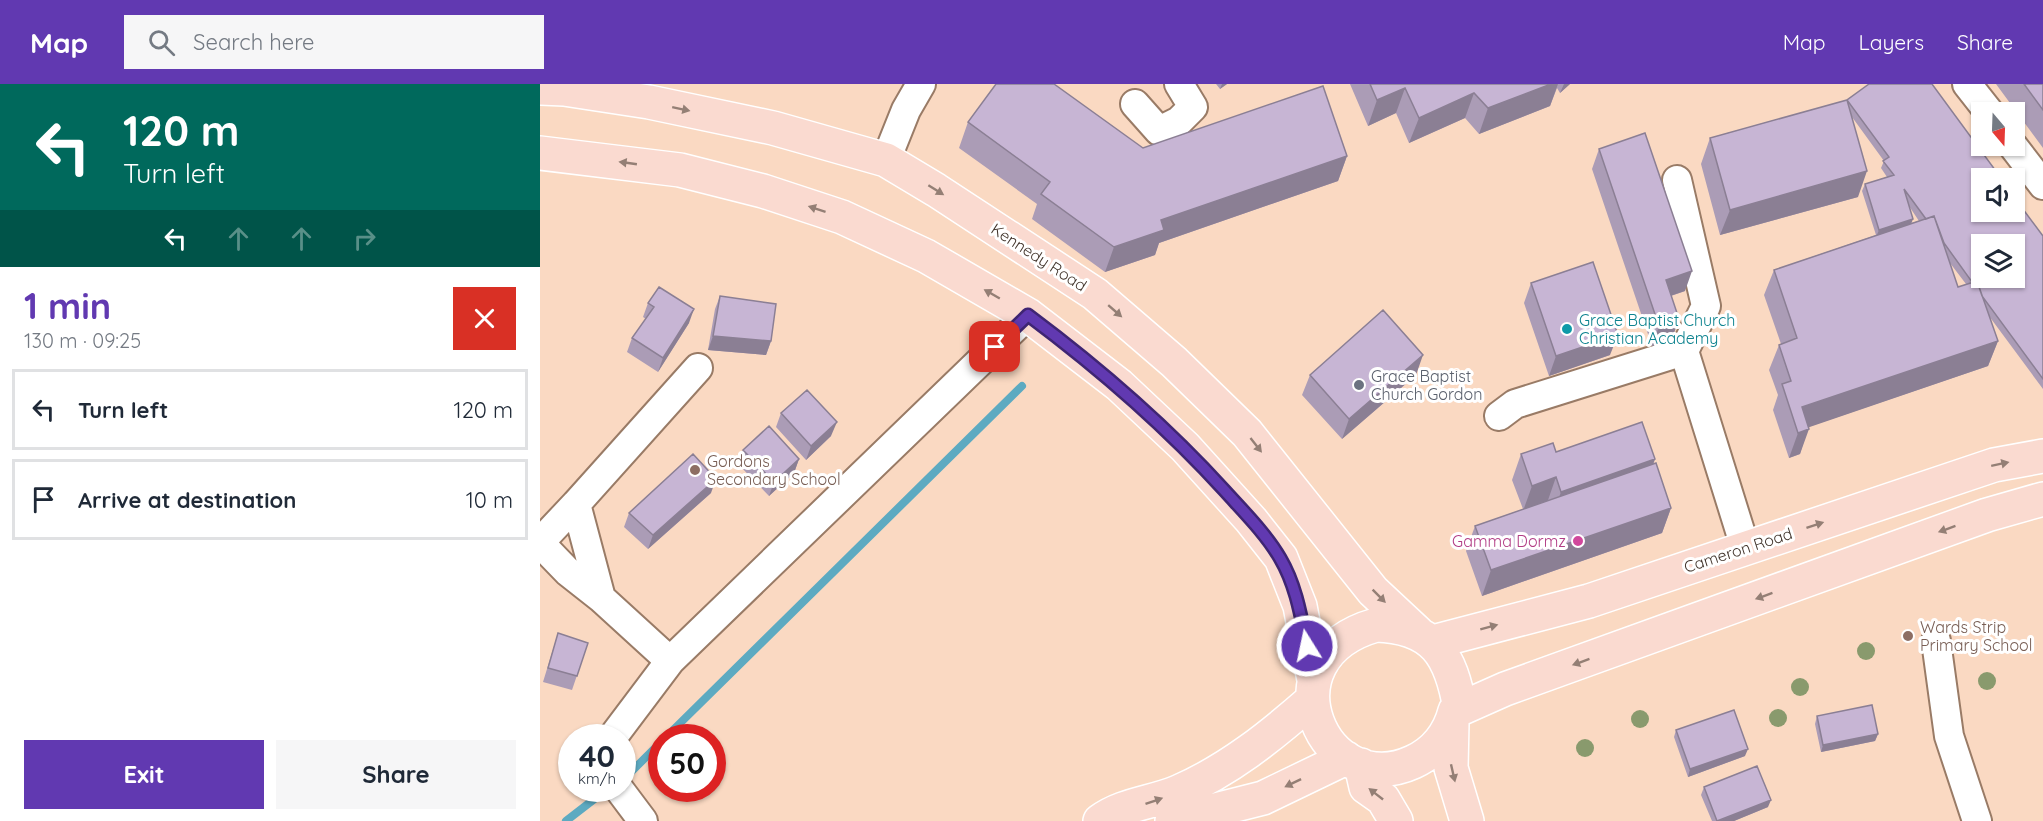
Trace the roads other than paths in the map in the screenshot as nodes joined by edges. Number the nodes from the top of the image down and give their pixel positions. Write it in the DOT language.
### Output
graph roads {
  1 [pos="921,84"];
  2 [pos="1179,84"];
  3 [pos="1967,84"];
  4 [pos="540,88"];
  5 [pos="1981,102"];
  6 [pos="1135,104"];
  7 [pos="540,153"];
  8 [pos="2021,156"];
  9 [pos="886,159"];
  10 [pos="1677,180"];
  11 [pos="2043,185"];
  12 [pos="1028,315"];
  13 [pos="1684,351"];
  14 [pos="698,368"];
  15 [pos="1499,416"];
  16 [pos="2043,456"];
  17 [pos="2043,499"];
  18 [pos="576,504"];
  19 [pos="540,542"];
  20 [pos="1745,548"];
  21 [pos="601,598"];
  22 [pos="1425,637"];
  23 [pos="1936,641"];
  24 [pos="670,661"];
  25 [pos="1313,690"];
  26 [pos="1456,716"];
  27 [pos="623,724"];
  28 [pos="1354,762"];
  29 [pos="629,802"];
  30 [pos="643,821"];
  31 [pos="1100,821"];
  32 [pos="1172,821"];
  33 [pos="1396,821"];
  34 [pos="1467,821"];
  35 [pos="1977,821"];
  1 -- 9 [label="street"];
  2 -- 6 [label="street"];
  3 -- 5 [label="street"];
  4 -- 9 [label="main road, Kennedy Road, one-way"];
  12 -- 7 [label="main road, one-way"];
  8 -- 11 [label="street"];
  9 -- 22 [label="main road, Kennedy Road, one-way"];
  10 -- 13 [label="street"];
  12 -- 24 [label="street"];
  12 -- 25 [label="main road"];
  13 -- 15 [label="street"];
  13 -- 20 [label="street"];
  14 -- 18 [label="street"];
  20 -- 16 [label="main road, Cameron Road, one-way"];
  17 -- 26 [label="main road, one-way"];
  18 -- 19 [label="street"];
  18 -- 21 [label="street"];
  19 -- 21 [label="street"];
  22 -- 20 [label="main road, Cameron Road, one-way"];
  21 -- 24 [label="street"];
  22 -- 25 [label="main road"];
  22 -- 26 [label="main road"];
  23 -- 35 [label="street"];
  24 -- 27 [label="street"];
  25 -- 28 [label="main road"];
  31 -- 25 [label="main road, one-way"];
  26 -- 28 [label="main road"];
  26 -- 34 [label="main road, one-way"];
  28 -- 32 [label="main road, one-way"];
  33 -- 28 [label="main road, one-way"];
  29 -- 30 [label="street"];
}
